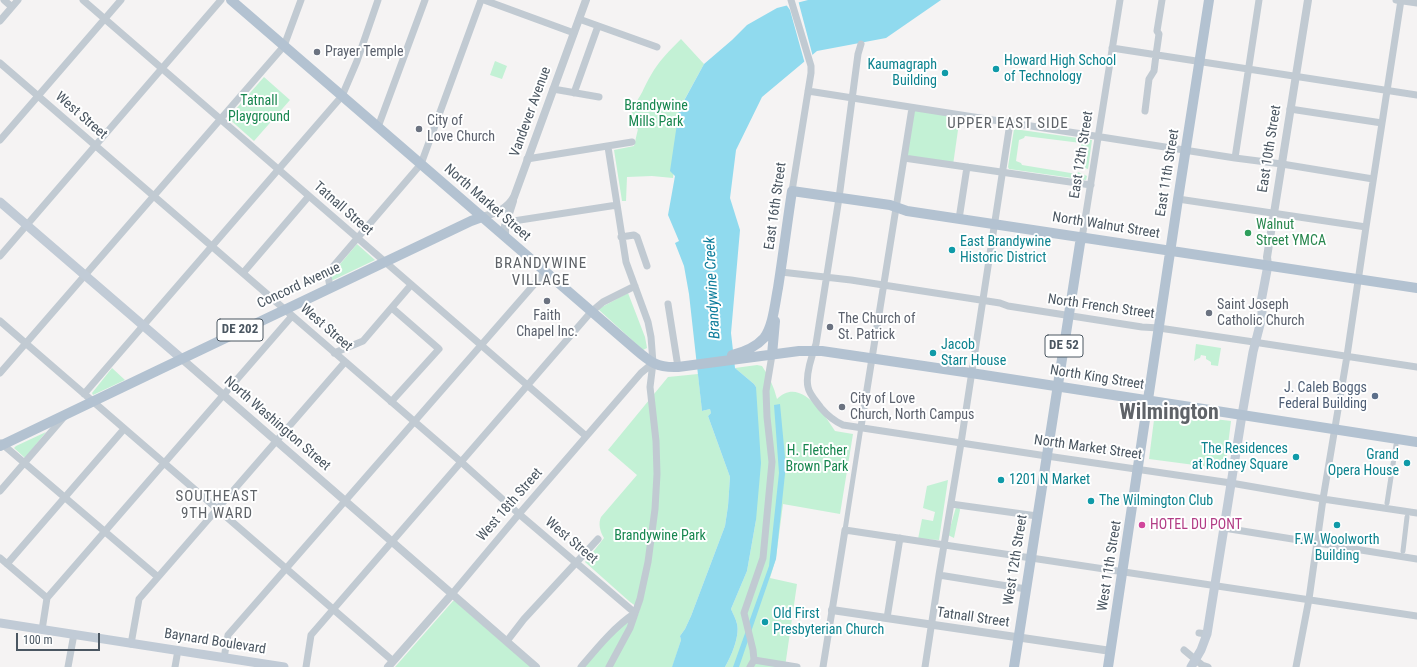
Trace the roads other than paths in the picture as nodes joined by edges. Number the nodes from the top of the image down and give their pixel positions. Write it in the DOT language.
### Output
graph roads {
  1 [pos="4,0"];
  2 [pos="18,0"];
  3 [pos="83,0"];
  4 [pos="121,0"];
  5 [pos="221,0"];
  6 [pos="231,0"];
  7 [pos="301,0"];
  8 [pos="378,0"];
  9 [pos="425,0"];
  10 [pos="483,0"];
  11 [pos="586,0"];
  12 [pos="791,0"];
  13 [pos="1120,0"];
  14 [pos="1162,0"];
  15 [pos="1209,0"];
  16 [pos="1259,0"];
  17 [pos="1308,0"];
  18 [pos="1399,0"];
  19 [pos="1417,3"];
  20 [pos="12,7"];
  21 [pos="104,19"];
  22 [pos="579,19"];
  23 [pos="0,21"];
  24 [pos="598,26"];
  25 [pos="574,33"];
  26 [pos="861,44"];
  27 [pos="284,46"];
  28 [pos="657,47"];
  29 [pos="1112,48"];
  30 [pos="1156,55"];
  31 [pos="1200,62"];
  32 [pos="0,63"];
  33 [pos="162,69"];
  34 [pos="1248,69"];
  35 [pos="1296,76"];
  36 [pos="553,89"];
  37 [pos="1387,90"];
  38 [pos="808,91"];
  39 [pos="574,93"];
  40 [pos="1417,94"];
  41 [pos="38,96"];
  42 [pos="342,96"];
  43 [pos="599,97"];
  44 [pos="853,99"];
  45 [pos="912,108"];
  46 [pos="1290,109"];
  47 [pos="1145,111"];
  48 [pos="220,119"];
  49 [pos="1010,123"];
  50 [pos="1382,123"];
  51 [pos="378,127"];
  52 [pos="1099,137"];
  53 [pos="0,140"];
  54 [pos="632,142"];
  55 [pos="96,146"];
  56 [pos="608,147"];
  57 [pos="1186,150"];
  58 [pos="904,158"];
  59 [pos="1235,158"];
  60 [pos="527,159"];
  61 [pos="421,164"];
  62 [pos="1282,164"];
  63 [pos="966,167"];
  64 [pos="278,170"];
  65 [pos="1002,172"];
  66 [pos="1373,179"];
  67 [pos="1091,185"];
  68 [pos="792,191"];
  69 [pos="154,196"];
  70 [pos="309,196"];
  71 [pos="514,197"];
  72 [pos="839,198"];
  73 [pos="1178,199"];
  74 [pos="0,202"];
  75 [pos="617,205"];
  76 [pos="896,207"];
  77 [pos="1274,213"];
  78 [pos="482,217"];
  79 [pos="959,219"];
  80 [pos="506,222"];
  81 [pos="994,224"];
  82 [pos="27,225"];
  83 [pos="1366,227"];
  84 [pos="505,237"];
  85 [pos="621,237"];
  86 [pos="1081,237"];
  87 [pos="357,238"];
  88 [pos="212,246"];
  89 [pos="1170,250"];
  90 [pos="0,256"];
  91 [pos="384,262"];
  92 [pos="1268,265"];
  93 [pos="647,266"];
  94 [pos="546,272"];
  95 [pos="781,272"];
  96 [pos="243,273"];
  97 [pos="85,275"];
  98 [pos="826,278"];
  99 [pos="1358,279"];
  100 [pos="411,285"];
  101 [pos="883,285"];
  102 [pos="635,286"];
  103 [pos="330,287"];
  104 [pos="1417,288"];
  105 [pos="982,300"];
  106 [pos="668,304"];
  107 [pos="775,304"];
  108 [pos="392,308"];
  109 [pos="284,309"];
  110 [pos="591,312"];
  111 [pos="1069,315"];
  112 [pos="292,316"];
  113 [pos="0,322"];
  114 [pos="143,325"];
  115 [pos="1159,328"];
  116 [pos="1255,342"];
  117 [pos="26,344"];
  118 [pos="481,345"];
  119 [pos="814,351"];
  120 [pos="334,353"];
  121 [pos="772,355"];
  122 [pos="742,356"];
  123 [pos="1348,356"];
  124 [pos="872,358"];
  125 [pos="182,359"];
  126 [pos="345,362"];
  127 [pos="653,363"];
  128 [pos="686,366"];
  129 [pos="1417,367"];
  130 [pos="0,373"];
  131 [pos="971,373"];
  132 [pos="527,385"];
  133 [pos="1058,386"];
  134 [pos="84,394"];
  135 [pos="223,395"];
  136 [pos="1149,400"];
  137 [pos="93,402"];
  138 [pos="391,402"];
  139 [pos="66,415"];
  140 [pos="1242,415"];
  141 [pos="415,422"];
  142 [pos="860,427"];
  143 [pos="124,429"];
  144 [pos="1335,429"];
  145 [pos="586,436"];
  146 [pos="276,441"];
  147 [pos="1417,442"];
  148 [pos="961,443"];
  149 [pos="1,444"];
  150 [pos="1396,445"];
  151 [pos="1047,456"];
  152 [pos="460,461"];
  153 [pos="25,463"];
  154 [pos="164,463"];
  155 [pos="1139,470"];
  156 [pos="1231,483"];
  157 [pos="0,491"];
  158 [pos="65,497"];
  159 [pos="1323,499"];
  160 [pos="344,500"];
  161 [pos="1387,503"];
  162 [pos="951,504"];
  163 [pos="217,509"];
  164 [pos="1417,513"];
  165 [pos="519,514"];
  166 [pos="1037,516"];
  167 [pos="1407,517"];
  168 [pos="1224,528"];
  169 [pos="845,530"];
  170 [pos="105,532"];
  171 [pos="900,538"];
  172 [pos="598,539"];
  173 [pos="391,541"];
  174 [pos="1316,544"];
  175 [pos="944,545"];
  176 [pos="1402,551"];
  177 [pos="0,558"];
  178 [pos="1031,558"];
  179 [pos="1417,559"];
  180 [pos="576,562"];
  181 [pos="7,564"];
  182 [pos="286,568"];
  183 [pos="1123,572"];
  184 [pos="939,575"];
  185 [pos="158,577"];
  186 [pos="1215,585"];
  187 [pos="1026,589"];
  188 [pos="452,594"];
  189 [pos="46,598"];
  190 [pos="1309,599"];
  191 [pos="333,609"];
  192 [pos="832,610"];
  193 [pos="635,613"];
  194 [pos="1417,616"];
  195 [pos="887,618"];
  196 [pos="0,623"];
  197 [pos="931,625"];
  198 [pos="42,630"];
  199 [pos="74,634"];
  200 [pos="1018,638"];
  201 [pos="507,641"];
  202 [pos="132,644"];
  203 [pos="178,650"];
  204 [pos="1184,650"];
  205 [pos="1110,651"];
  206 [pos="224,658"];
  207 [pos="1193,663"];
  208 [pos="391,664"];
  209 [pos="752,664"];
  210 [pos="261,665"];
  211 [pos="68,667"];
  212 [pos="175,667"];
  213 [pos="284,667"];
  214 [pos="306,667"];
  215 [pos="536,667"];
  216 [pos="581,667"];
  217 [pos="609,667"];
  218 [pos="797,667"];
  219 [pos="823,667"];
  220 [pos="925,667"];
  221 [pos="1014,667"];
  222 [pos="1108,667"];
  223 [pos="1208,667"];
  224 [pos="1296,667"];
  1 -- 20 [label="street"];
  2 -- 20 [label="street"];
  3 -- 21 [label="street, Tatnall Street"];
  4 -- 21 [label="street"];
  5 -- 33 [label="street"];
  6 -- 27 [label="main road, North Market Street"];
  7 -- 27 [label="street"];
  8 -- 42 [label="street"];
  9 -- 51 [label="street"];
  10 -- 25 [label="street"];
  10 -- 61 [label="street"];
  11 -- 22 [label="street, Vandever Avenue"];
  12 -- 38 [label="street, East 16th Street"];
  13 -- 29 [label="street, East 12th Street"];
  14 -- 30 [label="street"];
  15 -- 31 [label="main road, East 11th Street"];
  16 -- 34 [label="street"];
  17 -- 35 [label="street, East 10th Street"];
  18 -- 19 [label="street"];
  18 -- 37 [label="street"];
  20 -- 23 [label="street"];
  21 -- 33 [label="street, Tatnall Street"];
  21 -- 41 [label="street"];
  22 -- 24 [label="street"];
  22 -- 25 [label="street, Vandever Avenue"];
  24 -- 28 [label="street"];
  24 -- 39 [label="street"];
  25 -- 36 [label="street, Vandever Avenue"];
  26 -- 44 [label="street, North Market Street"];
  27 -- 42 [label="main road, North Market Street"];
  27 -- 48 [label="street"];
  29 -- 30 [label="street"];
  29 -- 52 [label="street, East 12th Street"];
  30 -- 31 [label="street"];
  30 -- 47 [label="street"];
  31 -- 34 [label="street"];
  31 -- 57 [label="main road, East 11th Street"];
  32 -- 41 [label="street, West Street"];
  33 -- 48 [label="street, Tatnall Street"];
  33 -- 55 [label="street"];
  34 -- 35 [label="street"];
  34 -- 59 [label="street"];
  35 -- 37 [label="street"];
  35 -- 46 [label="street, East 10th Street"];
  36 -- 39 [label="street"];
  36 -- 60 [label="street, Vandever Avenue"];
  37 -- 40 [label="street"];
  37 -- 50 [label="street"];
  38 -- 44 [label="street"];
  38 -- 68 [label="street, East 16th Street"];
  39 -- 43 [label="street"];
  41 -- 53 [label="street"];
  41 -- 55 [label="street, West Street"];
  42 -- 51 [label="main road, North Market Street"];
  42 -- 64 [label="street"];
  44 -- 45 [label="street"];
  44 -- 72 [label="street, North Market Street"];
  45 -- 49 [label="street"];
  45 -- 58 [label="street"];
  46 -- 50 [label="street"];
  46 -- 62 [label="street, East 10th Street"];
  48 -- 64 [label="street, Tatnall Street"];
  48 -- 69 [label="street"];
  49 -- 52 [label="street"];
  49 -- 65 [label="street"];
  50 -- 66 [label="street"];
  51 -- 61 [label="main road, North Market Street"];
  52 -- 57 [label="street"];
  52 -- 67 [label="street, East 12th Street"];
  54 -- 56 [label="street"];
  55 -- 69 [label="street, West Street"];
  55 -- 82 [label="street"];
  56 -- 60 [label="street"];
  56 -- 75 [label="street"];
  57 -- 59 [label="street"];
  57 -- 73 [label="main road, East 11th Street"];
  58 -- 63 [label="street"];
  58 -- 76 [label="street"];
  59 -- 62 [label="street"];
  60 -- 71 [label="street, Vandever Avenue"];
  61 -- 78 [label="main road, North Market Street"];
  61 -- 87 [label="street"];
  62 -- 66 [label="street"];
  62 -- 77 [label="street, East 10th Street"];
  63 -- 65 [label="street"];
  63 -- 79 [label="street"];
  64 -- 70 [label="street, Tatnall Street"];
  64 -- 88 [label="street"];
  65 -- 67 [label="street"];
  65 -- 81 [label="street"];
  66 -- 83 [label="street"];
  67 -- 86 [label="street, East 12th Street"];
  68 -- 72 [label="main road, North Walnut Street"];
  68 -- 95 [label="main road, East 16th Street"];
  69 -- 88 [label="street, West Street"];
  69 -- 97 [label="street"];
  70 -- 87 [label="street, Tatnall Street"];
  70 -- 96 [label="street"];
  71 -- 78 [label="street, Vandever Avenue"];
  71 -- 80 [label="street"];
  72 -- 76 [label="main road, North Walnut Street"];
  72 -- 98 [label="street, North Market Street"];
  73 -- 77 [label="street"];
  73 -- 89 [label="main road, East 11th Street"];
  74 -- 82 [label="main road, North Washington Street"];
  75 -- 80 [label="street"];
  75 -- 85 [label="street"];
  76 -- 79 [label="main road, North Walnut Street"];
  76 -- 101 [label="street"];
  77 -- 83 [label="street"];
  77 -- 92 [label="street, East 10th Street"];
  78 -- 84 [label="main road, North Market Street"];
  78 -- 91 [label="main road, Concord Avenue / DE 202"];
  79 -- 81 [label="main road, North Walnut Street"];
  80 -- 84 [label="street"];
  81 -- 86 [label="main road, North Walnut Street"];
  81 -- 105 [label="street"];
  82 -- 90 [label="street"];
  82 -- 97 [label="main road, North Washington Street"];
  83 -- 99 [label="street"];
  84 -- 94 [label="main road, North Market Street"];
  85 -- 93 [label="street"];
  85 -- 102 [label="street"];
  86 -- 89 [label="main road, North Walnut Street"];
  86 -- 111 [label="main road, East 12th Street / DE 52"];
  87 -- 91 [label="street, Tatnall Street"];
  87 -- 103 [label="street"];
  88 -- 96 [label="street, West Street"];
  88 -- 114 [label="street"];
  89 -- 92 [label="main road, North Walnut Street"];
  89 -- 115 [label="main road, East 11th Street"];
  91 -- 100 [label="street, Tatnall Street"];
  91 -- 103 [label="main road, Concord Avenue / DE 202"];
  92 -- 99 [label="main road, North Walnut Street"];
  92 -- 116 [label="main road, East 10th Street"];
  94 -- 110 [label="main road, North Market Street"];
  94 -- 118 [label="street"];
  95 -- 98 [label="street, North French Street"];
  95 -- 107 [label="main road, East 16th Street"];
  96 -- 109 [label="street, West Street"];
  97 -- 114 [label="main road, North Washington Street"];
  97 -- 117 [label="street"];
  98 -- 101 [label="street, North French Street"];
  98 -- 119 [label="street, North Market Street"];
  99 -- 104 [label="main road, North Walnut Street"];
  99 -- 123 [label="street"];
  100 -- 108 [label="street"];
  100 -- 118 [label="street, Tatnall Street"];
  101 -- 105 [label="street, North French Street"];
  101 -- 124 [label="street"];
  102 -- 110 [label="street"];
  102 -- 127 [label="street"];
  103 -- 109 [label="main road, Concord Avenue / DE 202"];
  105 -- 111 [label="street, North French Street"];
  105 -- 131 [label="street"];
  106 -- 128 [label="street"];
  107 -- 121 [label="main road"];
  107 -- 122 [label="main road, East 16th Street"];
  108 -- 120 [label="street"];
  108 -- 138 [label="street"];
  109 -- 112 [label="street, West Street"];
  109 -- 125 [label="main road, Concord Avenue / DE 202"];
  110 -- 127 [label="main road, North Market Street"];
  110 -- 132 [label="street"];
  111 -- 115 [label="street, North French Street"];
  111 -- 133 [label="main road, East 12th Street / DE 52"];
  112 -- 120 [label="street, West Street"];
  112 -- 135 [label="street"];
  113 -- 117 [label="street"];
  114 -- 125 [label="main road, North Washington Street"];
  114 -- 134 [label="street"];
  115 -- 116 [label="street, North French Street"];
  115 -- 136 [label="main road, East 11th Street"];
  116 -- 123 [label="street, North French Street"];
  116 -- 140 [label="main road, East 10th Street"];
  117 -- 130 [label="street"];
  117 -- 134 [label="street"];
  118 -- 132 [label="street, Tatnall Street"];
  118 -- 141 [label="street"];
  119 -- 121 [label="main road, North King Street"];
  119 -- 124 [label="main road, North King Street"];
  119 -- 142 [label="street, North Market Street"];
  120 -- 126 [label="street, West Street"];
  121 -- 122 [label="main road, North Market Street"];
  121 -- 209 [label="street"];
  122 -- 128 [label="main road, North Market Street"];
  123 -- 129 [label="street, North French Street"];
  123 -- 144 [label="street"];
  124 -- 131 [label="main road, North King Street"];
  124 -- 142 [label="street"];
  125 -- 135 [label="street, North Washington Street"];
  125 -- 137 [label="main road, Concord Avenue / DE 202"];
  126 -- 138 [label="street, West Street"];
  126 -- 146 [label="street"];
  127 -- 128 [label="main road, North Market Street"];
  127 -- 145 [label="street, West 18th Street"];
  127 -- 193 [label="street"];
  131 -- 133 [label="main road, North King Street"];
  131 -- 148 [label="street"];
  132 -- 145 [label="street, Tatnall Street"];
  132 -- 152 [label="street"];
  133 -- 136 [label="main road, North King Street"];
  133 -- 151 [label="main road, East 12th Street / DE 52"];
  134 -- 137 [label="street"];
  135 -- 146 [label="street, North Washington Street"];
  135 -- 154 [label="street"];
  136 -- 140 [label="main road, North King Street"];
  136 -- 155 [label="main road, East 11th Street"];
  137 -- 139 [label="main road, Concord Avenue / DE 202"];
  137 -- 143 [label="street"];
  138 -- 141 [label="street, West Street"];
  139 -- 149 [label="main road, Concord Avenue / DE 202"];
  139 -- 153 [label="street"];
  140 -- 144 [label="main road, North King Street"];
  140 -- 156 [label="main road, East 10th Street"];
  141 -- 152 [label="street, West Street"];
  141 -- 160 [label="street"];
  142 -- 148 [label="street, North Market Street"];
  142 -- 169 [label="street"];
  143 -- 154 [label="street"];
  143 -- 158 [label="street"];
  144 -- 147 [label="main road, North King Street"];
  144 -- 159 [label="street"];
  145 -- 165 [label="street, West 18th Street"];
  146 -- 160 [label="street, North Washington Street"];
  146 -- 163 [label="street"];
  148 -- 151 [label="street, North Market Street"];
  148 -- 162 [label="street"];
  149 -- 153 [label="street"];
  150 -- 161 [label="street"];
  151 -- 155 [label="street, North Market Street"];
  151 -- 166 [label="main road, West 12th Street / DE 52"];
  152 -- 165 [label="street, West Street"];
  152 -- 173 [label="street"];
  153 -- 157 [label="street"];
  153 -- 158 [label="street"];
  154 -- 163 [label="street"];
  154 -- 170 [label="street"];
  155 -- 156 [label="street, North Market Street"];
  155 -- 183 [label="main road, West 11th Street"];
  156 -- 159 [label="street, North Market Street"];
  156 -- 168 [label="main road, East 10th Street"];
  158 -- 170 [label="street"];
  158 -- 181 [label="street"];
  159 -- 164 [label="street, North Market Street"];
  159 -- 174 [label="street"];
  160 -- 173 [label="street, North Washington Street"];
  160 -- 182 [label="street"];
  162 -- 166 [label="street"];
  162 -- 175 [label="street"];
  163 -- 182 [label="street"];
  163 -- 185 [label="street"];
  165 -- 180 [label="street, West Street"];
  165 -- 188 [label="street, West 18th Street"];
  166 -- 178 [label="main road, West 12th Street / DE 52"];
  167 -- 176 [label="street"];
  168 -- 174 [label="street"];
  168 -- 186 [label="main road, East 10th Street"];
  169 -- 171 [label="street"];
  169 -- 192 [label="street"];
  170 -- 185 [label="street"];
  170 -- 189 [label="street"];
  171 -- 175 [label="street"];
  171 -- 195 [label="street"];
  172 -- 180 [label="street"];
  173 -- 188 [label="street, North Washington Street"];
  173 -- 191 [label="street"];
  174 -- 179 [label="street"];
  174 -- 190 [label="street"];
  175 -- 178 [label="street"];
  175 -- 184 [label="street"];
  177 -- 181 [label="street"];
  178 -- 183 [label="street"];
  178 -- 187 [label="main road, West 12th Street / DE 52"];
  180 -- 193 [label="street, West Street"];
  180 -- 201 [label="street"];
  181 -- 189 [label="street"];
  182 -- 191 [label="street"];
  182 -- 206 [label="street"];
  183 -- 186 [label="street"];
  183 -- 205 [label="main road, West 11th Street"];
  184 -- 187 [label="street"];
  184 -- 197 [label="street"];
  185 -- 202 [label="street"];
  186 -- 190 [label="street"];
  186 -- 207 [label="main road, East 10th Street"];
  187 -- 200 [label="main road, West 12th Street / DE 52"];
  188 -- 201 [label="street, North Washington Street"];
  188 -- 208 [label="street, West 18th Street"];
  189 -- 198 [label="street"];
  190 -- 194 [label="street"];
  190 -- 224 [label="street"];
  191 -- 208 [label="street"];
  191 -- 214 [label="street"];
  192 -- 195 [label="street, Tatnall Street"];
  192 -- 219 [label="street"];
  193 -- 216 [label="street"];
  193 -- 217 [label="street"];
  195 -- 197 [label="street, Tatnall Street"];
  196 -- 198 [label="main road, Baynard Boulevard"];
  197 -- 200 [label="street, Tatnall Street"];
  197 -- 220 [label="street"];
  198 -- 199 [label="main road, Baynard Boulevard"];
  199 -- 202 [label="main road, Baynard Boulevard"];
  199 -- 211 [label="street"];
  200 -- 205 [label="street, Tatnall Street"];
  200 -- 221 [label="main road, West 12th Street / DE 52"];
  201 -- 215 [label="street, North Washington Street"];
  202 -- 203 [label="main road, Baynard Boulevard"];
  203 -- 206 [label="main road, Baynard Boulevard"];
  203 -- 212 [label="street"];
  204 -- 207 [label="street"];
  205 -- 222 [label="main road, West 11th Street"];
  206 -- 210 [label="main road, Baynard Boulevard"];
  207 -- 223 [label="street"];
  209 -- 218 [label="street"];
  210 -- 213 [label="main road, Baynard Boulevard"];
}
